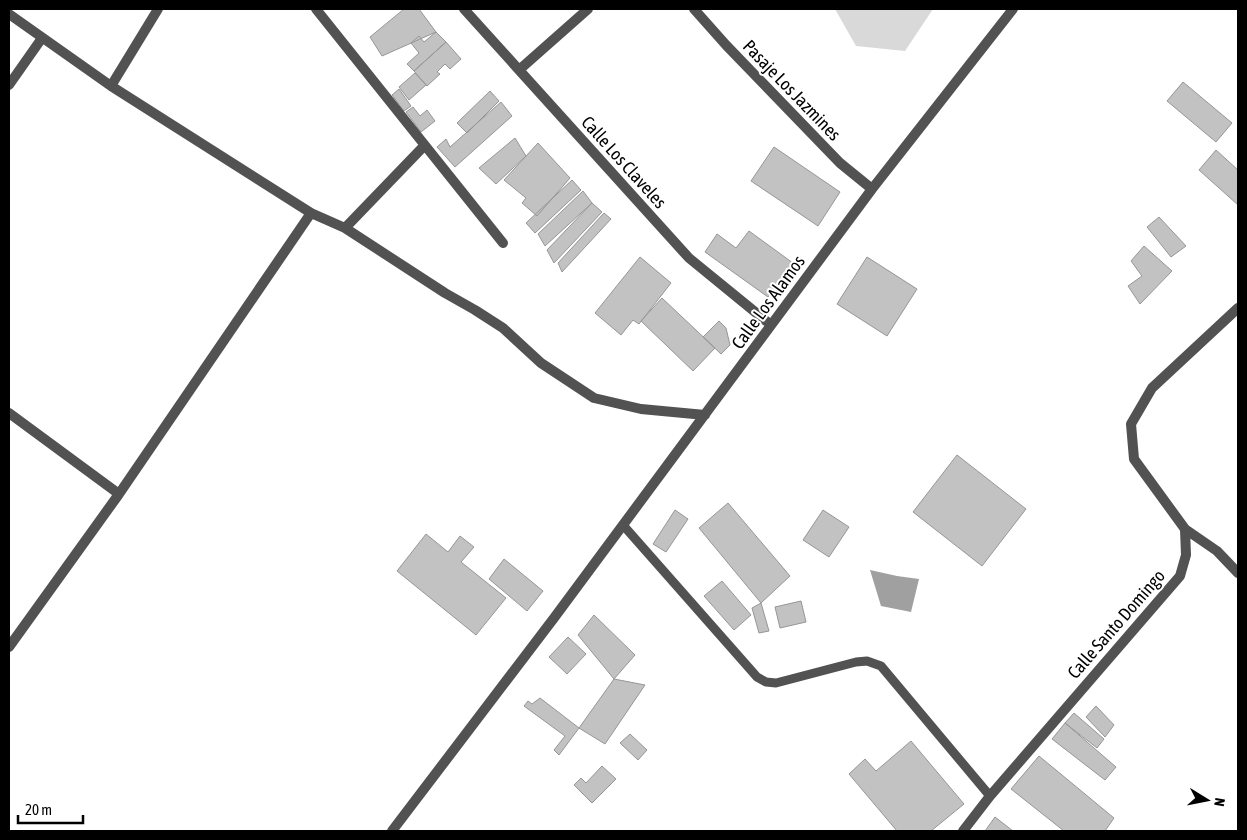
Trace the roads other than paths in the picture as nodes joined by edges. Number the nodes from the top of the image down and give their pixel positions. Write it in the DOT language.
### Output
graph roads {
  1 [pos="158,9"];
  2 [pos="316,9"];
  3 [pos="464,9"];
  4 [pos="588,9"];
  5 [pos="694,9"];
  6 [pos="1012,9"];
  7 [pos="9,14"];
  8 [pos="42,38"];
  9 [pos="519,70"];
  10 [pos="9,85"];
  11 [pos="111,86"];
  12 [pos="424,146"];
  13 [pos="872,189"];
  14 [pos="311,213"];
  15 [pos="345,228"];
  16 [pos="503,243"];
  17 [pos="1238,308"];
  18 [pos="771,325"];
  19 [pos="9,413"];
  20 [pos="705,415"];
  21 [pos="119,494"];
  22 [pos="623,525"];
  23 [pos="1185,528"];
  24 [pos="1238,573"];
  25 [pos="9,647"];
  26 [pos="990,796"];
  27 [pos="392,831"];
  28 [pos="963,831"];
  1 -- 11 [label="street"];
  2 -- 12 [label="street"];
  3 -- 9 [label="street, Calle Los Claveles"];
  4 -- 9 [label="street"];
  5 -- 13 [label="street, Pasaje Los Jazmines"];
  6 -- 13 [label="street, Calle Los Alamos"];
  7 -- 8 [label="street"];
  8 -- 10 [label="street"];
  8 -- 11 [label="street"];
  9 -- 18 [label="street, Calle Los Claveles"];
  11 -- 14 [label="street"];
  12 -- 15 [label="street"];
  12 -- 16 [label="street"];
  13 -- 18 [label="street, Calle Los Alamos"];
  14 -- 15 [label="street"];
  14 -- 21 [label="street"];
  15 -- 20 [label="street"];
  17 -- 23 [label="street"];
  18 -- 20 [label="street, Calle Los Alamos"];
  19 -- 21 [label="street"];
  20 -- 22 [label="street, Calle Los Alamos"];
  21 -- 25 [label="street"];
  22 -- 26 [label="lane"];
  22 -- 27 [label="street, Calle Los Alamos"];
  23 -- 24 [label="street"];
  23 -- 26 [label="street, Calle Santo Domingo"];
  26 -- 28 [label="street, Calle Santo Domingo"];
}
